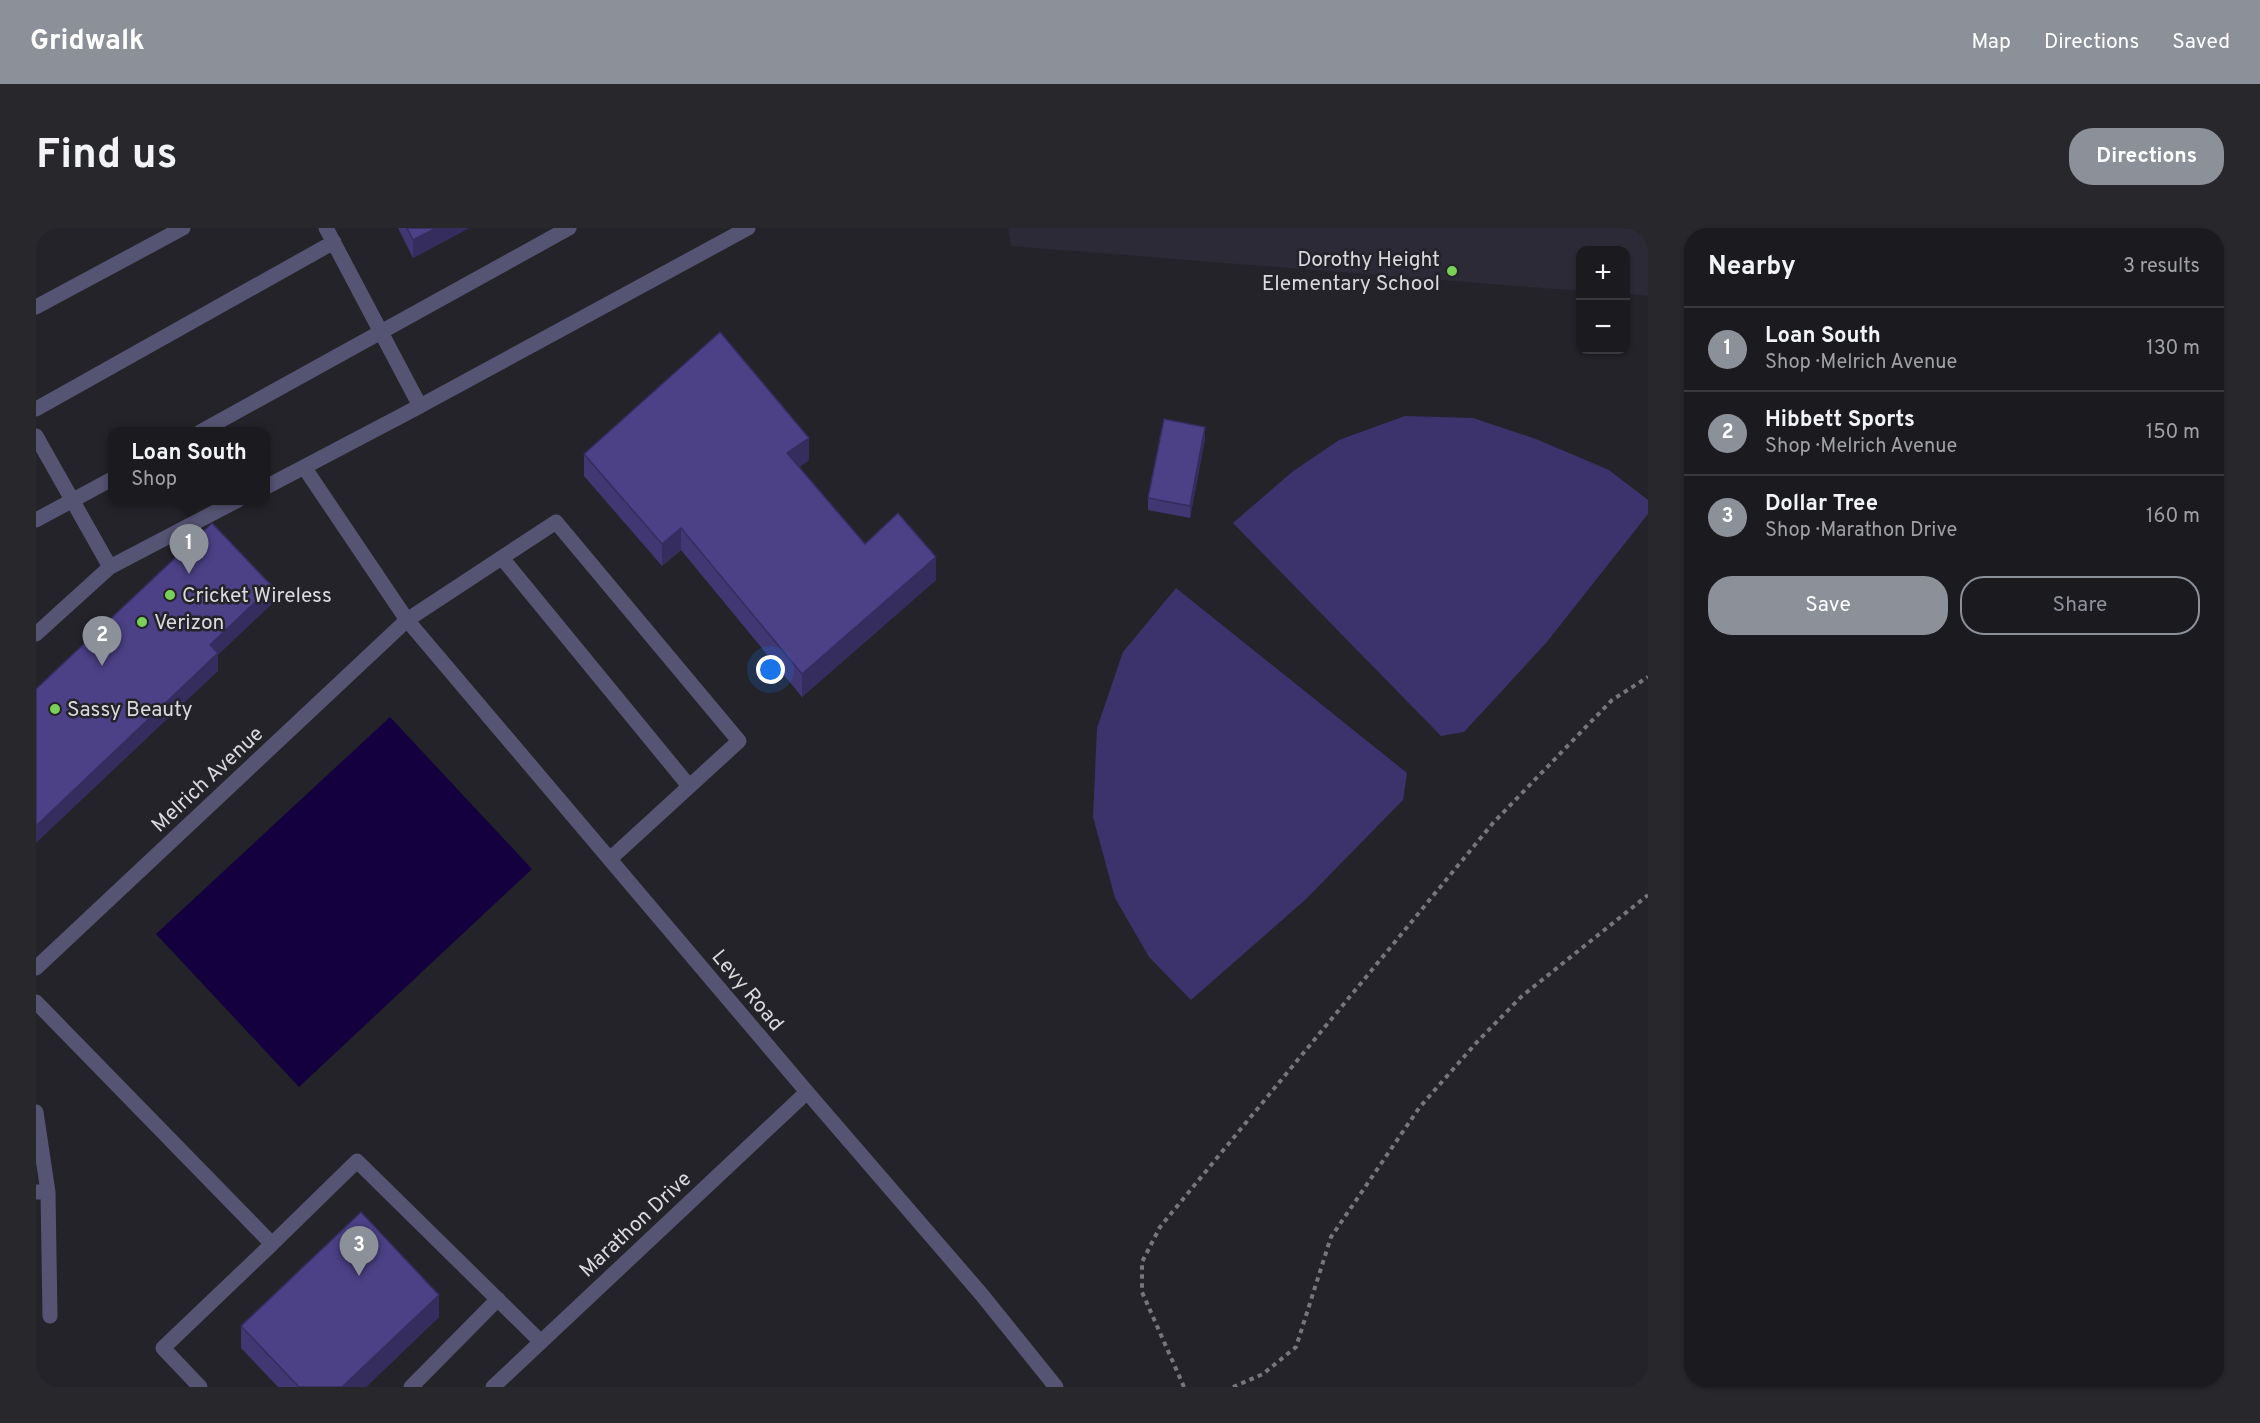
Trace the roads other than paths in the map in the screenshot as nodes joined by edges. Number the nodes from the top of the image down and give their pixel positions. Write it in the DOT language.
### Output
graph roads {
  1 [pos="183,228"];
  2 [pos="326,228"];
  3 [pos="569,228"];
  4 [pos="748,228"];
  5 [pos="334,242"];
  6 [pos="36,307"];
  7 [pos="382,332"];
  8 [pos="420,406"];
  9 [pos="36,409"];
  10 [pos="209,427"];
  11 [pos="36,436"];
  12 [pos="304,467"];
  13 [pos="108,481"];
  14 [pos="270,485"];
  15 [pos="72,501"];
  16 [pos="230,505"];
  17 [pos="36,519"];
  18 [pos="502,558"];
  19 [pos="110,567"];
  20 [pos="407,620"];
  21 [pos="36,634"];
  22 [pos="689,786"];
  23 [pos="610,859"];
  24 [pos="36,968"];
  25 [pos="36,1002"];
  26 [pos="807,1092"];
  27 [pos="36,1112"];
  28 [pos="42,1192"];
  29 [pos="272,1244"];
  30 [pos="498,1299"];
  31 [pos="50,1316"];
  32 [pos="541,1342"];
  33 [pos="200,1387"];
  34 [pos="411,1387"];
  35 [pos="493,1387"];
  36 [pos="1056,1387"];
  1 -- 6 [label="street"];
  2 -- 5 [label="street"];
  3 -- 7 [label="street"];
  4 -- 8 [label="street"];
  5 -- 7 [label="street"];
  5 -- 9 [label="street"];
  7 -- 8 [label="street"];
  7 -- 10 [label="street"];
  8 -- 12 [label="street"];
  11 -- 15 [label="street"];
  12 -- 14 [label="street"];
  12 -- 20 [label="street, Levy Road"];
  13 -- 15 [label="street"];
  15 -- 17 [label="street"];
  15 -- 19 [label="street"];
  16 -- 19 [label="street"];
  18 -- 20 [label="street, Melrich Avenue"];
  18 -- 22 [label="street"];
  18 -- 22 [label="street, Melrich Avenue"];
  19 -- 21 [label="street"];
  20 -- 23 [label="street, Levy Road"];
  20 -- 24 [label="street, Melrich Avenue"];
  22 -- 23 [label="street"];
  23 -- 26 [label="street, Levy Road"];
  25 -- 29 [label="street"];
  26 -- 32 [label="street, Marathon Drive"];
  26 -- 36 [label="street, Levy Road"];
  27 -- 28 [label="street"];
  28 -- 31 [label="street"];
  29 -- 30 [label="street"];
  29 -- 33 [label="street"];
  30 -- 32 [label="street"];
  30 -- 34 [label="street"];
  32 -- 35 [label="street, Marathon Drive"];
}
